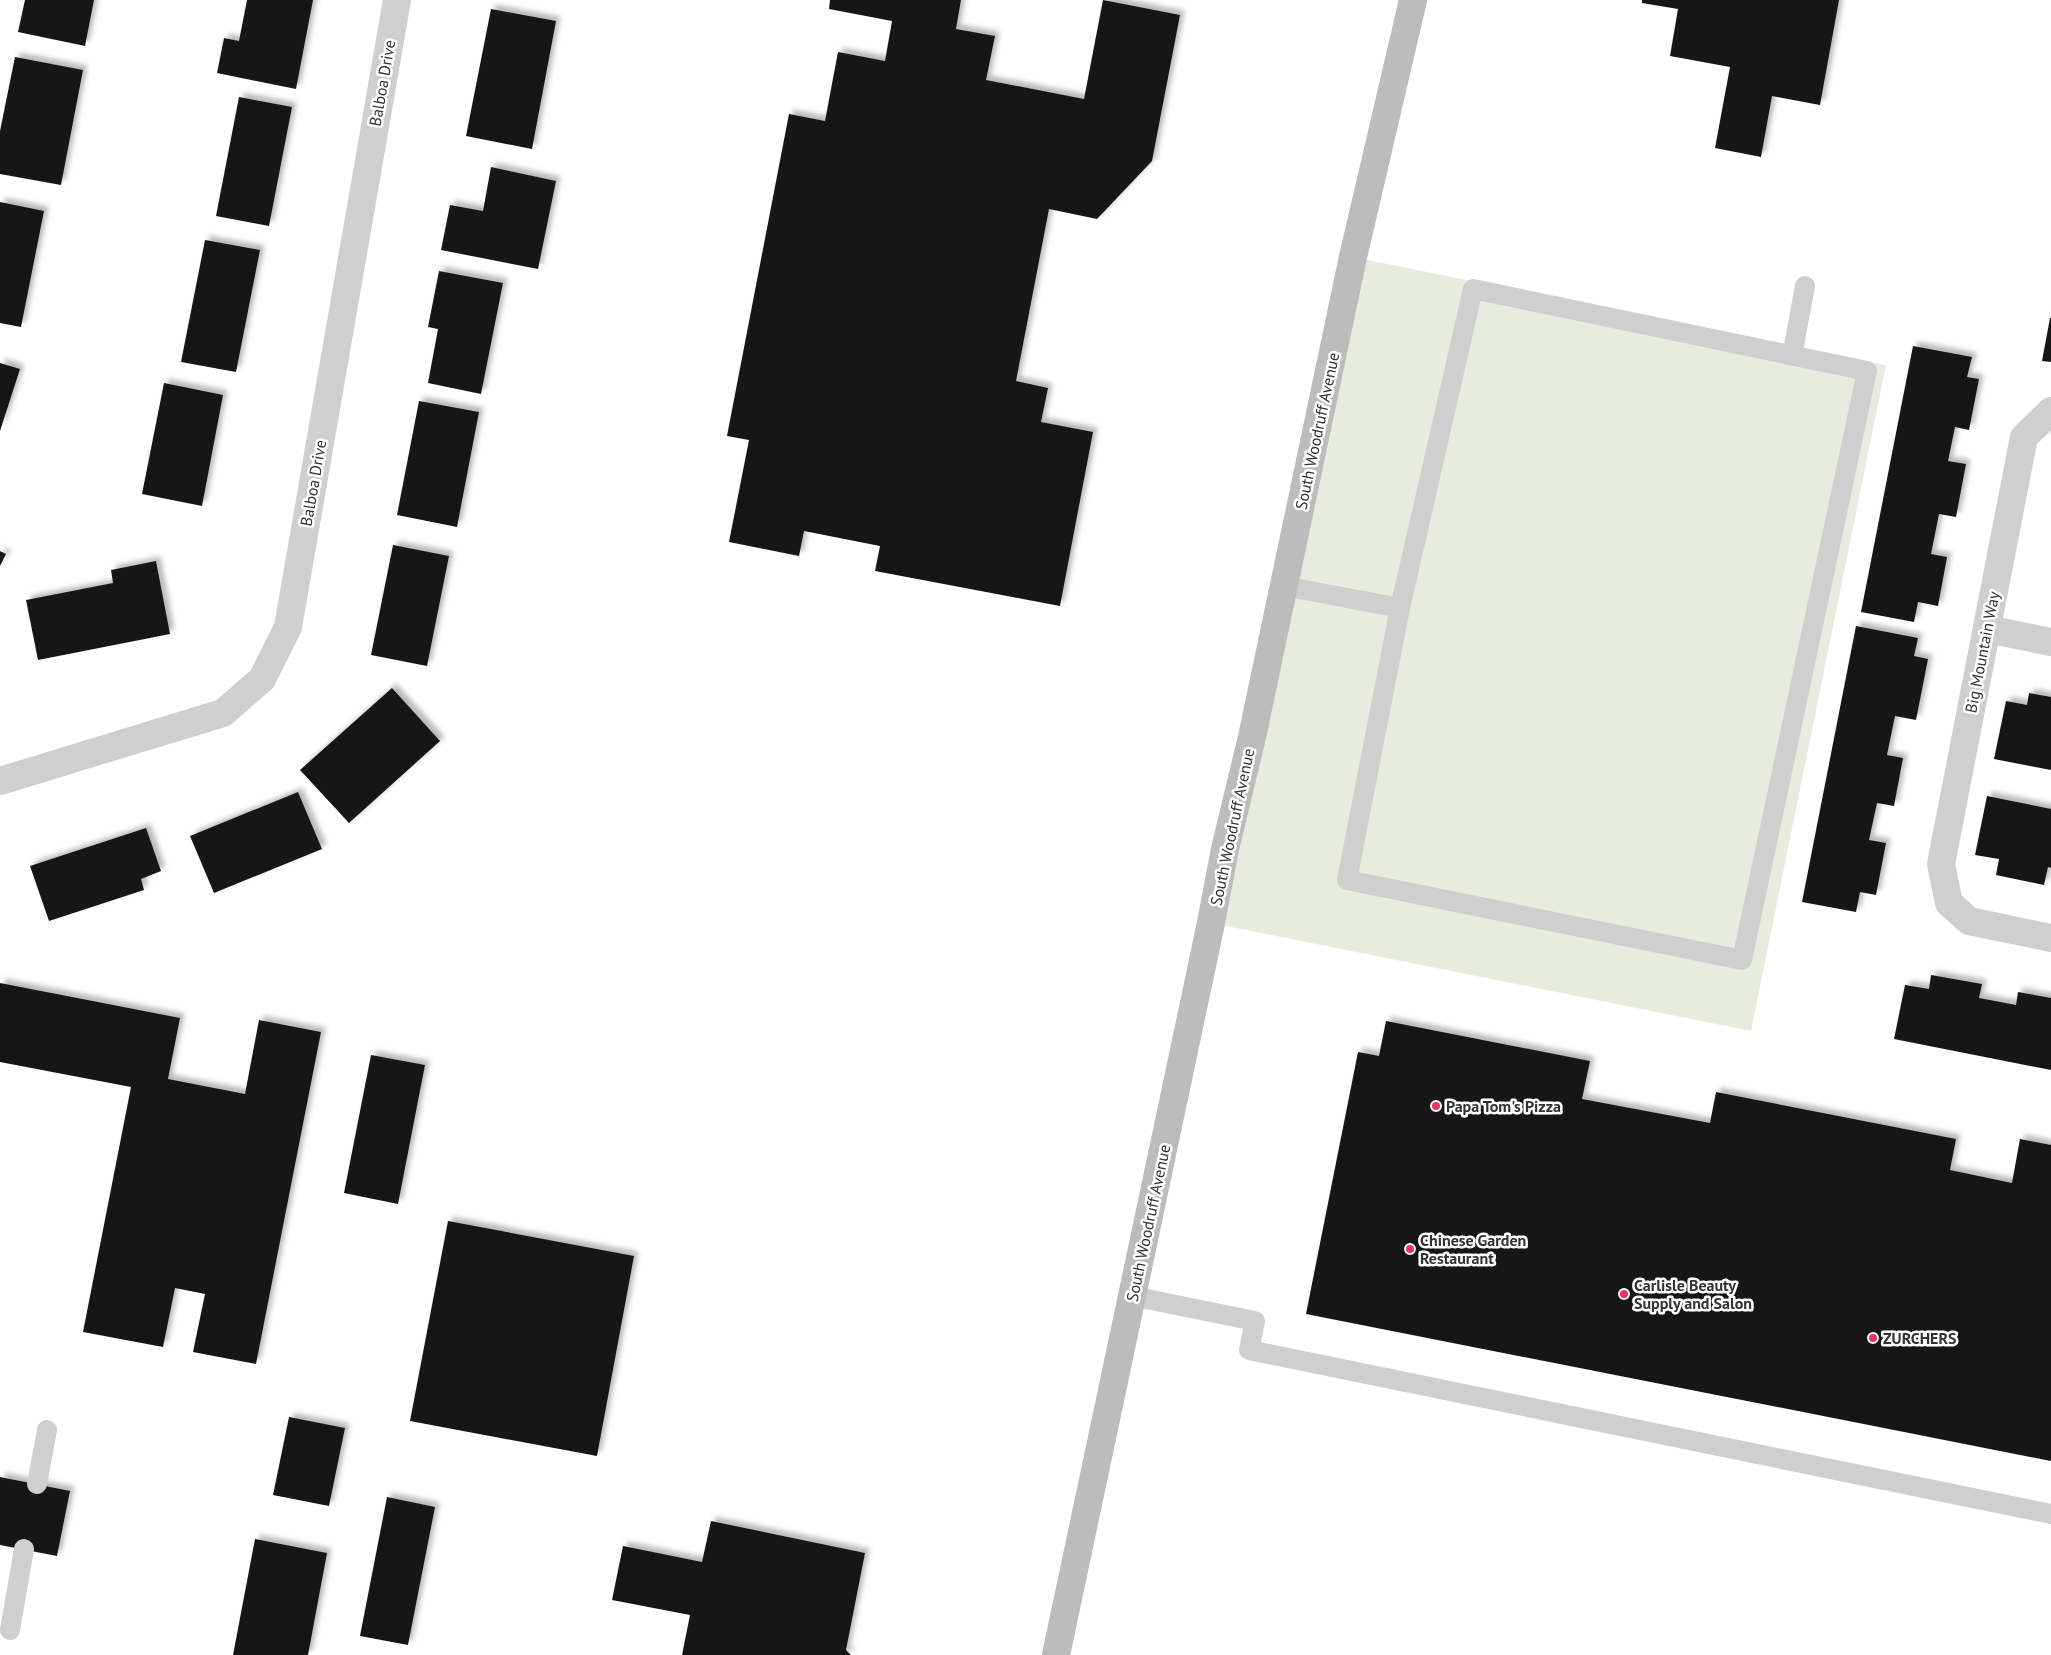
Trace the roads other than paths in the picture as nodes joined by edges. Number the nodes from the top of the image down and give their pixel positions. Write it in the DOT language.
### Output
graph roads {
  1 [pos="397,0"];
  2 [pos="1414,0"];
  3 [pos="1805,286"];
  4 [pos="1792,356"];
  5 [pos="2051,411"];
  6 [pos="1284,586"];
  7 [pos="1400,608"];
  8 [pos="1987,629"];
  9 [pos="2051,642"];
  10 [pos="0,781"];
  11 [pos="2051,938"];
  12 [pos="1132,1296"];
  13 [pos="47,1430"];
  14 [pos="37,1484"];
  15 [pos="2051,1514"];
  16 [pos="24,1549"];
  17 [pos="10,1630"];
  18 [pos="1056,1655"];
  1 -- 10 [label="street, Balboa Drive"];
  2 -- 6 [label="main road, South Woodruff Avenue"];
  3 -- 4 [label="lane"];
  4 -- 7 [label="lane"];
  4 -- 7 [label="lane"];
  5 -- 8 [label="street, Big Mountain Way"];
  6 -- 7 [label="lane"];
  6 -- 12 [label="main road, South Woodruff Avenue"];
  8 -- 9 [label="street"];
  8 -- 11 [label="street, Big Mountain Way"];
  12 -- 15 [label="lane"];
  12 -- 18 [label="main road, South Woodruff Avenue"];
  13 -- 14 [label="lane"];
  16 -- 17 [label="lane"];
}
